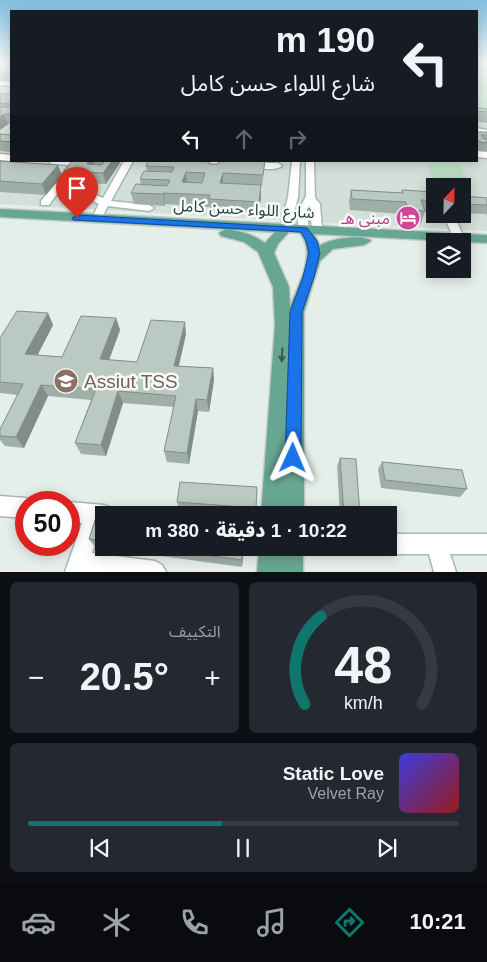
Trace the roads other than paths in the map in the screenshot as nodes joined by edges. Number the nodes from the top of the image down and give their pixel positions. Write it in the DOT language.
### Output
graph roads {
  1 [pos="77,162"];
  2 [pos="128,162"];
  3 [pos="200,162"];
  4 [pos="257,162"];
  5 [pos="310,162"];
  6 [pos="246,164"];
  7 [pos="278,166"];
  8 [pos="296,166"];
  9 [pos="310,172"];
  10 [pos="60,183"];
  11 [pos="308,202"];
  12 [pos="45,203"];
  13 [pos="105,203"];
  14 [pos="291,204"];
  15 [pos="149,208"];
  16 [pos="0,213"];
  17 [pos="96,219"];
  18 [pos="0,223"];
  19 [pos="285,228"];
  20 [pos="311,230"];
  21 [pos="426,239"];
  22 [pos="487,239"];
  23 [pos="471,241"];
  24 [pos="471,244"];
  25 [pos="426,245"];
  26 [pos="487,248"];
  27 [pos="267,253"];
  28 [pos="314,259"];
  29 [pos="276,275"];
  30 [pos="308,277"];
  31 [pos="290,300"];
  32 [pos="0,506"];
  33 [pos="273,506"];
  34 [pos="292,506"];
  35 [pos="15,507"];
  36 [pos="80,513"];
  37 [pos="95,515"];
  38 [pos="95,525"];
  39 [pos="397,544"];
  40 [pos="487,544"];
  41 [pos="437,545"];
  42 [pos="271,556"];
  43 [pos="291,556"];
  44 [pos="78,567"];
  45 [pos="155,572"];
  46 [pos="270,572"];
  47 [pos="290,572"];
  48 [pos="445,572"];
  1 -- 10 [label="street"];
  2 -- 13 [label="street"];
  3 -- 6 [label="street"];
  4 -- 6 [label="street"];
  5 -- 9 [label="street"];
  6 -- 7 [label="street"];
  8 -- 9 [label="street"];
  8 -- 14 [label="street"];
  9 -- 11 [label="street"];
  10 -- 12 [label="street"];
  10 -- 13 [label="street"];
  11 -- 14 [label="street"];
  11 -- 20 [label="street"];
  13 -- 15 [label="street"];
  13 -- 17 [label="street"];
  14 -- 19 [label="street"];
  16 -- 17 [label="main road, شارع اللواء حسن كامل"];
  17 -- 19 [label="main road, شارع اللواء حسن كامل"];
  18 -- 27 [label="main road, شارع اللواء حسن كامل"];
  19 -- 20 [label="main road, شارع اللواء حسن كامل"];
  19 -- 27 [label="main road"];
  20 -- 21 [label="main road, شارع اللواء حسن كامل"];
  20 -- 28 [label="main road"];
  22 -- 23 [label="main road, شارع اللواء حسن كامل"];
  24 -- 26 [label="main road, شارع اللواء حسن كامل"];
  25 -- 28 [label="main road"];
  27 -- 29 [label="main road"];
  28 -- 30 [label="main road"];
  29 -- 30 [label="main road"];
  29 -- 31 [label="main road"];
  30 -- 31 [label="main road"];
  31 -- 33 [label="main road, one-way"];
  31 -- 34 [label="main road"];
  32 -- 35 [label="street"];
  36 -- 37 [label="street"];
  38 -- 44 [label="street"];
  39 -- 41 [label="street"];
  40 -- 41 [label="street"];
  41 -- 48 [label="street"];
  42 -- 46 [label="main road"];
  43 -- 47 [label="main road"];
  44 -- 45 [label="street"];
}
